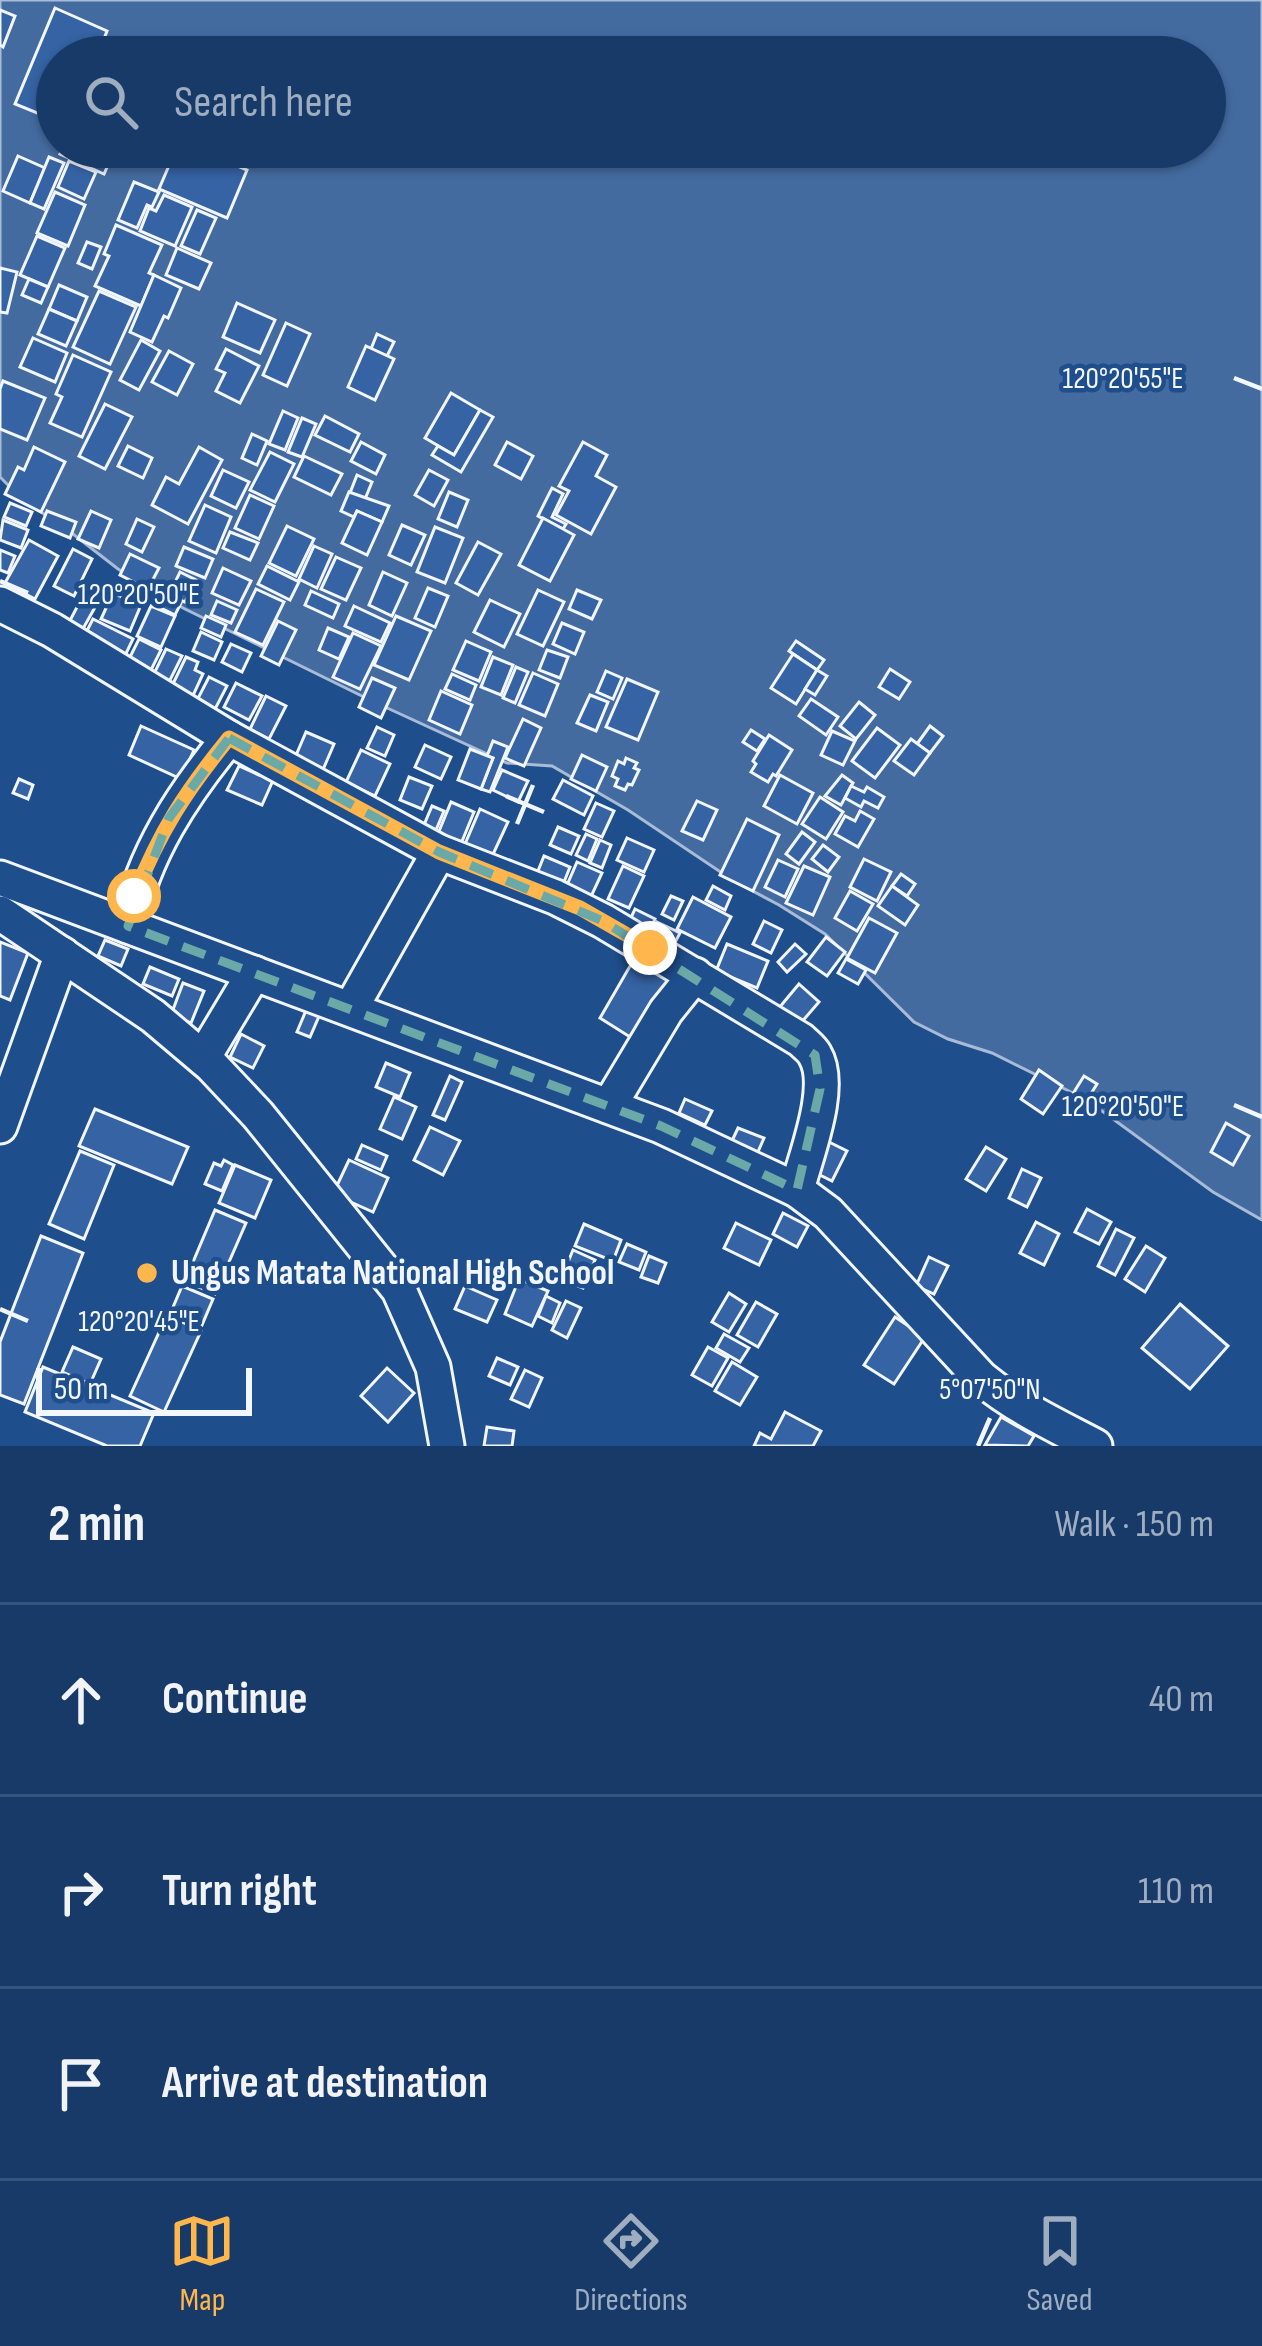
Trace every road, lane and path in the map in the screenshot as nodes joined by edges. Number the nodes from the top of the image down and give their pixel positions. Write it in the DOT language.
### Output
graph roads {
  1 [pos="0,604"];
  2 [pos="229,738"];
  3 [pos="439,852"];
  4 [pos="0,878"];
  5 [pos="0,913"];
  6 [pos="128,926"];
  7 [pos="62,954"];
  8 [pos="254,973"];
  9 [pos="695,975"];
  10 [pos="352,1008"];
  11 [pos="203,1058"];
  12 [pos="609,1106"];
  13 [pos="0,1126"];
  14 [pos="797,1190"];
  15 [pos="447,1446"];
  16 [pos="1095,1446"];
  1 -- 2 [label="street"];
  2 -- 3 [label="street"];
  2 -- 6 [label="street"];
  3 -- 9 [label="street"];
  3 -- 10 [label="street"];
  4 -- 6 [label="street"];
  5 -- 7 [label="street"];
  6 -- 8 [label="street"];
  7 -- 11 [label="street"];
  7 -- 13 [label="street"];
  8 -- 10 [label="street"];
  8 -- 11 [label="street"];
  9 -- 12 [label="street"];
  9 -- 14 [label="street"];
  10 -- 12 [label="street"];
  11 -- 15 [label="street"];
  12 -- 14 [label="street"];
  14 -- 16 [label="street"];
}
